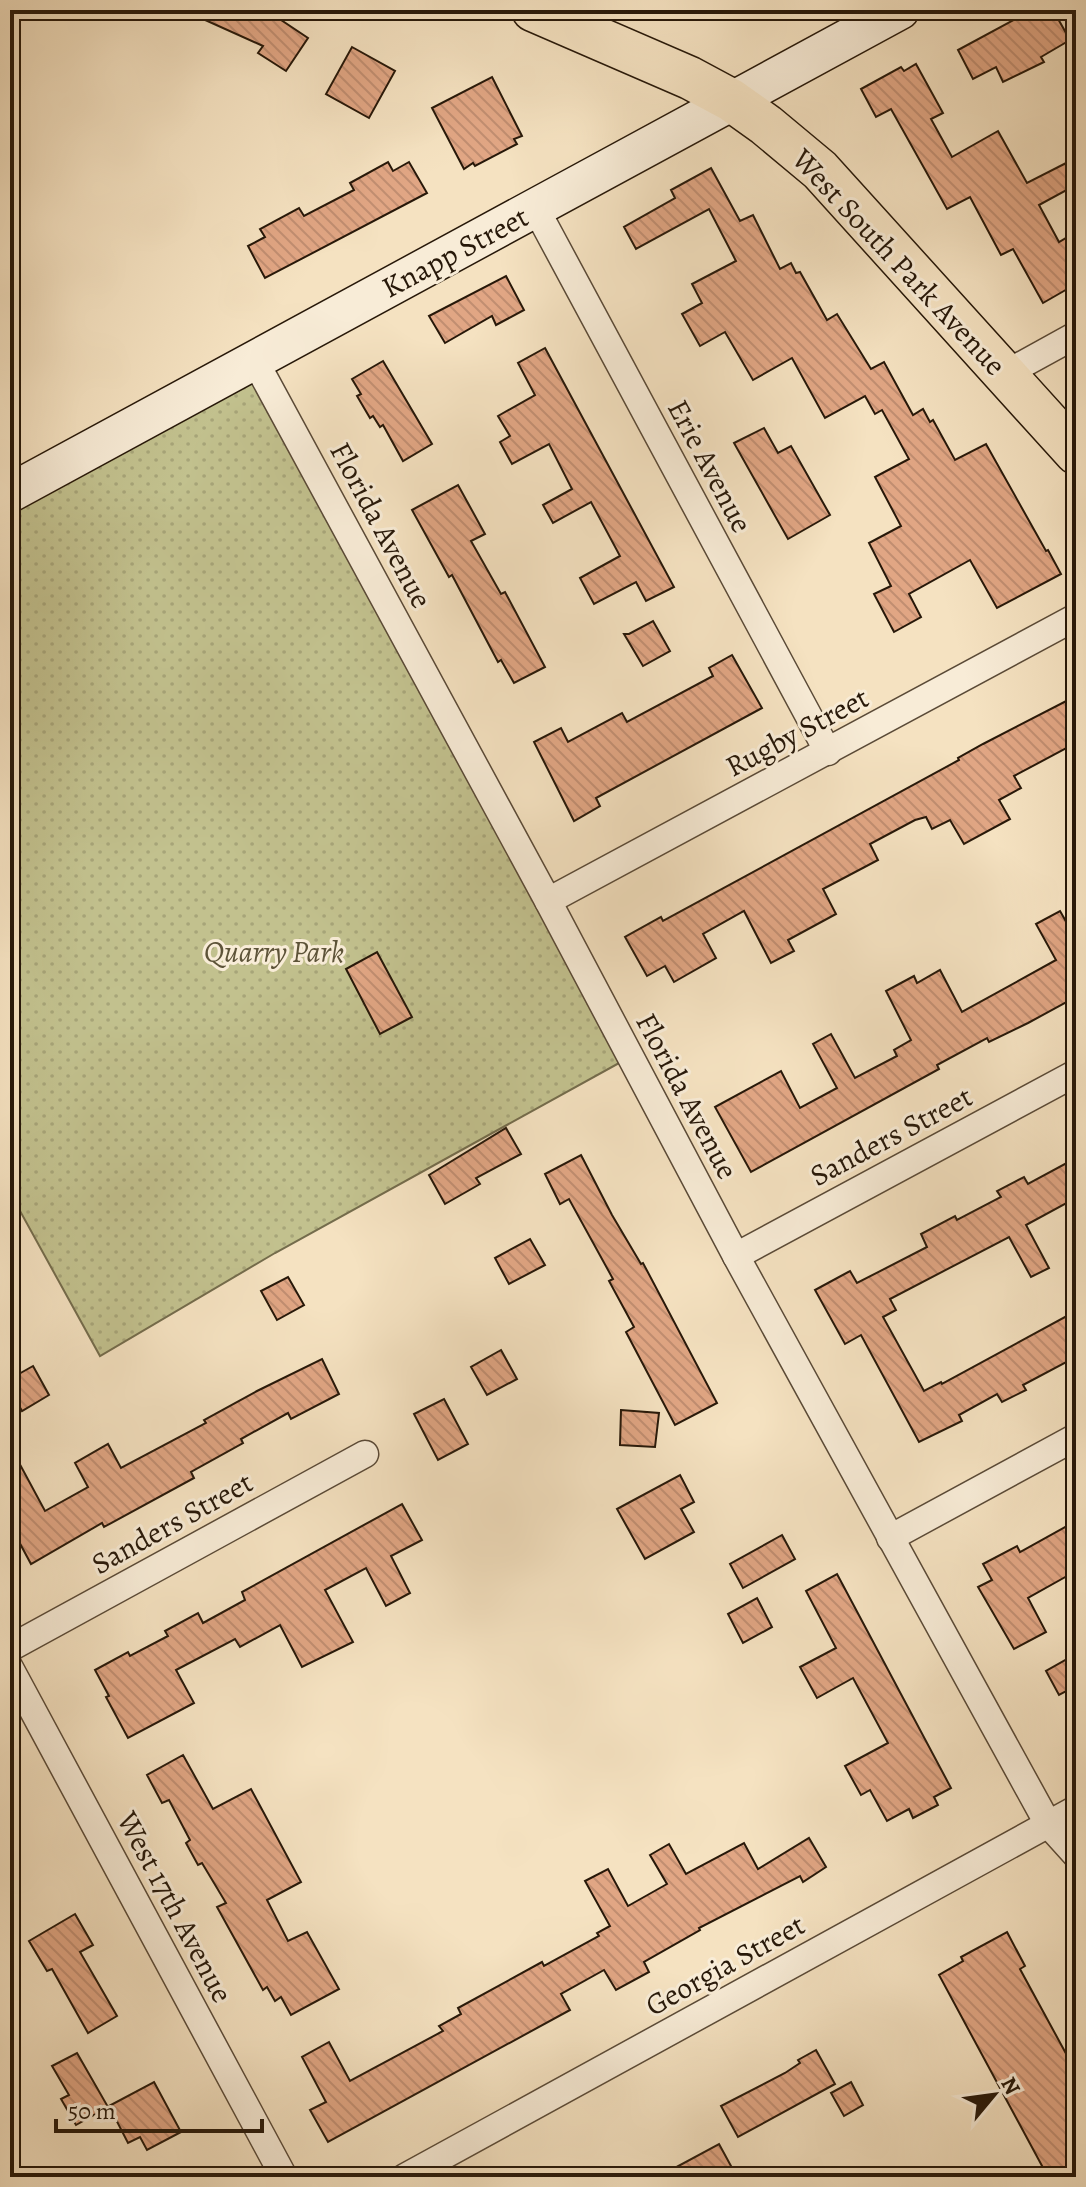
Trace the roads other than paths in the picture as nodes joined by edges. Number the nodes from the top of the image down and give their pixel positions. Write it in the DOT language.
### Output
graph roads {
  1 [pos="533,10"];
  2 [pos="900,10"];
  3 [pos="731,100"];
  4 [pos="536,209"];
  5 [pos="1076,335"];
  6 [pos="254,359"];
  7 [pos="1005,374"];
  8 [pos="1076,453"];
  9 [pos="10,493"];
  10 [pos="1076,617"];
  11 [pos="828,752"];
  12 [pos="548,901"];
  13 [pos="1076,1073"];
  14 [pos="736,1256"];
  15 [pos="1076,1437"];
  16 [pos="365,1454"];
  17 [pos="890,1538"];
  18 [pos="10,1648"];
  19 [pos="10,1668"];
  20 [pos="1076,1809"];
  21 [pos="1048,1824"];
  22 [pos="1076,1855"];
  23 [pos="284,2177"];
  24 [pos="405,2177"];
  1 -- 3 [label="main road, West South Park Avenue"];
  2 -- 3 [label="street, Knapp Street"];
  3 -- 4 [label="street, Knapp Street"];
  3 -- 7 [label="main road, West South Park Avenue"];
  4 -- 6 [label="street, Knapp Street"];
  4 -- 11 [label="street, Erie Avenue"];
  5 -- 7 [label="street"];
  6 -- 9 [label="street, Knapp Street"];
  6 -- 12 [label="street, Florida Avenue"];
  7 -- 8 [label="main road, West South Park Avenue"];
  10 -- 11 [label="street, Rugby Street"];
  11 -- 12 [label="street, Rugby Street"];
  12 -- 14 [label="street, Florida Avenue"];
  13 -- 14 [label="street, Sanders Street"];
  14 -- 17 [label="street, Florida Avenue"];
  15 -- 17 [label="street"];
  16 -- 18 [label="street, Sanders Street"];
  17 -- 21 [label="street, Florida Avenue"];
  19 -- 23 [label="street, West 17th Avenue"];
  20 -- 21 [label="street, Georgia Street"];
  21 -- 22 [label="street, Florida Avenue"];
  21 -- 24 [label="street, Georgia Street"];
}
